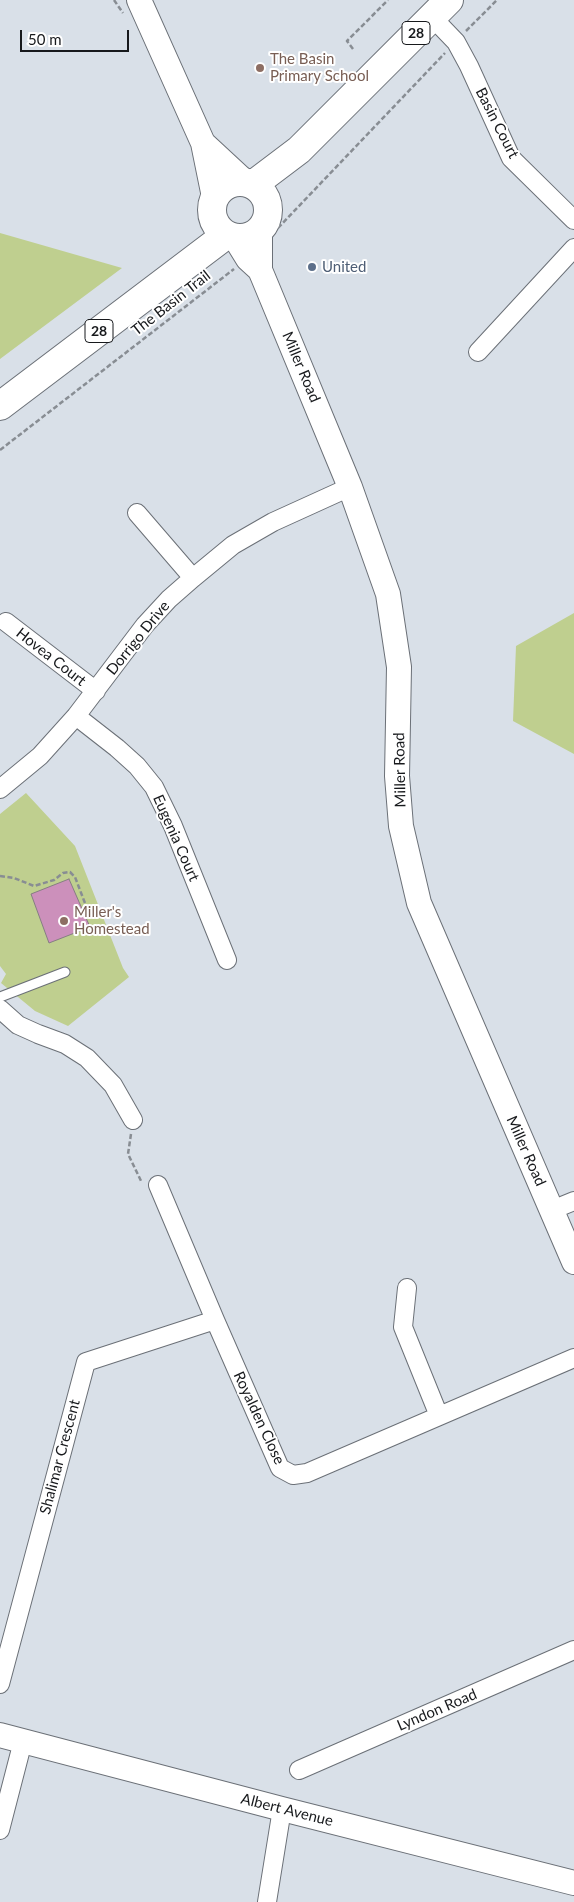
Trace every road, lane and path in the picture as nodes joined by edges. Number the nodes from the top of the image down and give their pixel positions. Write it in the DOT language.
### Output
graph roads {
  1 [pos="139,0"];
  2 [pos="388,0"];
  3 [pos="497,0"];
  4 [pos="440,9"];
  5 [pos="465,32"];
  6 [pos="353,49"];
  7 [pos="446,53"];
  8 [pos="203,143"];
  9 [pos="255,188"];
  10 [pos="213,204"];
  11 [pos="574,220"];
  12 [pos="250,233"];
  13 [pos="574,248"];
  14 [pos="192,260"];
  15 [pos="249,267"];
  16 [pos="478,352"];
  17 [pos="0,406"];
  18 [pos="0,450"];
  19 [pos="350,487"];
  20 [pos="137,513"];
  21 [pos="193,578"];
  22 [pos="6,622"];
  23 [pos="96,691"];
  24 [pos="76,716"];
  25 [pos="0,789"];
  26 [pos="0,876"];
  27 [pos="91,919"];
  28 [pos="227,960"];
  29 [pos="66,972"];
  30 [pos="0,997"];
  31 [pos="0,1009"];
  32 [pos="133,1120"];
  33 [pos="128,1154"];
  34 [pos="152,1187"];
  35 [pos="574,1201"];
  36 [pos="552,1210"];
  37 [pos="574,1262"];
  38 [pos="407,1288"];
  39 [pos="215,1320"];
  40 [pos="574,1358"];
  41 [pos="439,1416"];
  42 [pos="574,1650"];
  43 [pos="0,1684"];
  44 [pos="0,1735"];
  45 [pos="23,1741"];
  46 [pos="299,1770"];
  47 [pos="282,1809"];
  48 [pos="0,1830"];
  49 [pos="574,1883"];
  50 [pos="267,1902"];
  1 -- 8 [label="main road"];
  2 -- 6 [label="path"];
  3 -- 5 [label="path"];
  4 -- 9 [label="main road, 28"];
  4 -- 11 [label="street, Basin Court"];
  7 -- 12 [label="path"];
  8 -- 9 [label="main road"];
  8 -- 10 [label="main road"];
  9 -- 10 [label="main road, 28"];
  9 -- 12 [label="main road"];
  10 -- 12 [label="main road"];
  10 -- 14 [label="main road, 28"];
  12 -- 14 [label="main road, 28"];
  12 -- 15 [label="main road, Miller Road"];
  13 -- 16 [label="street"];
  14 -- 17 [label="main road, 28"];
  15 -- 18 [label="path, The Basin Trail"];
  15 -- 19 [label="main road, Miller Road"];
  19 -- 21 [label="street, Dorrigo Drive"];
  19 -- 36 [label="main road, Miller Road"];
  20 -- 21 [label="street"];
  21 -- 23 [label="street, Dorrigo Drive"];
  22 -- 23 [label="street, Hovea Court"];
  23 -- 24 [label="street, Dorrigo Drive"];
  24 -- 25 [label="street, Dorrigo Drive"];
  24 -- 28 [label="street, Eugenia Court"];
  26 -- 27 [label="path"];
  29 -- 30 [label="lane"];
  31 -- 32 [label="street"];
  33 -- 34 [label="path"];
  34 -- 39 [label="street, Royalden Close"];
  35 -- 36 [label="street"];
  36 -- 37 [label="main road, Miller Road"];
  38 -- 41 [label="street"];
  39 -- 41 [label="street, Royalden Close"];
  39 -- 43 [label="street, Shalimar Crescent"];
  40 -- 41 [label="street, Royalden Close"];
  42 -- 46 [label="street, Lyndon Road"];
  44 -- 45 [label="main road, Albert Avenue"];
  45 -- 47 [label="main road, Albert Avenue"];
  45 -- 48 [label="street"];
  47 -- 49 [label="main road, Albert Avenue"];
  47 -- 50 [label="street"];
}
